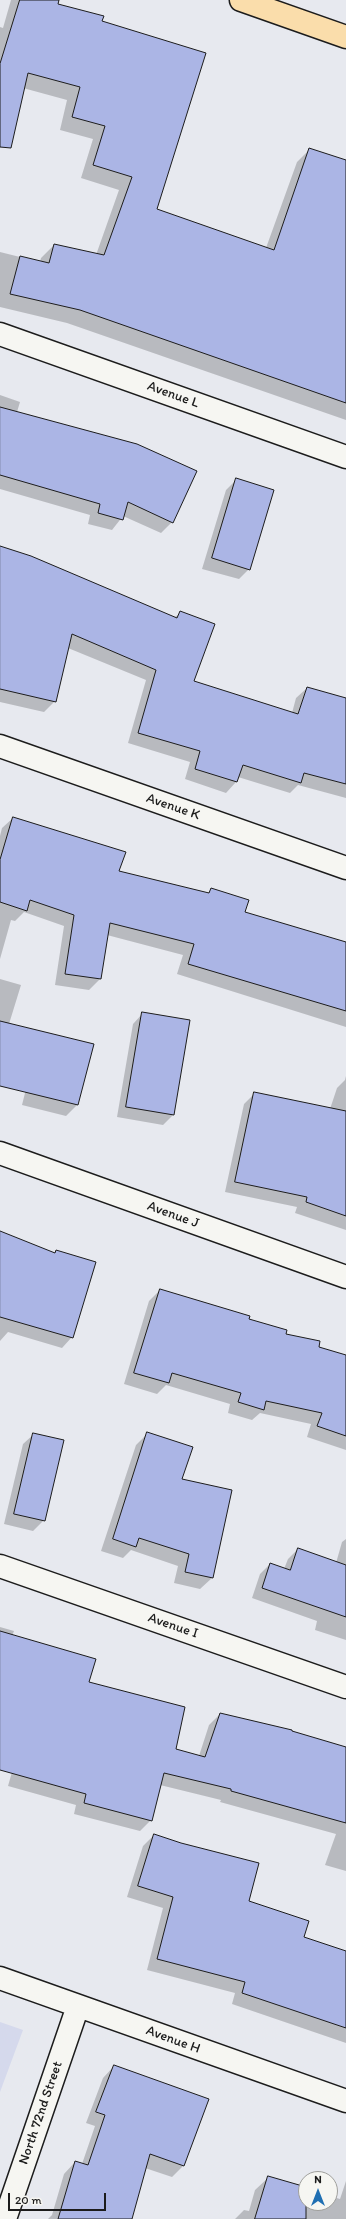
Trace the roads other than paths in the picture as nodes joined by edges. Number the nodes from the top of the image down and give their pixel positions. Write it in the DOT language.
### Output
graph roads {
  1 [pos="241,0"];
  2 [pos="346,37"];
  3 [pos="0,334"];
  4 [pos="346,457"];
  5 [pos="0,746"];
  6 [pos="346,868"];
  7 [pos="0,1153"];
  8 [pos="346,1277"];
  9 [pos="0,1566"];
  10 [pos="346,1687"];
  11 [pos="0,1978"];
  12 [pos="78,2006"];
  13 [pos="346,2101"];
  14 [pos="5,2219"];
  1 -- 2 [label="main road"];
  3 -- 4 [label="street, Avenue L"];
  5 -- 6 [label="street, Avenue K"];
  7 -- 8 [label="street, Avenue J"];
  9 -- 10 [label="street, Avenue I"];
  11 -- 12 [label="street, Avenue H"];
  12 -- 13 [label="street, Avenue H"];
  12 -- 14 [label="street, North 72nd Street"];
}
